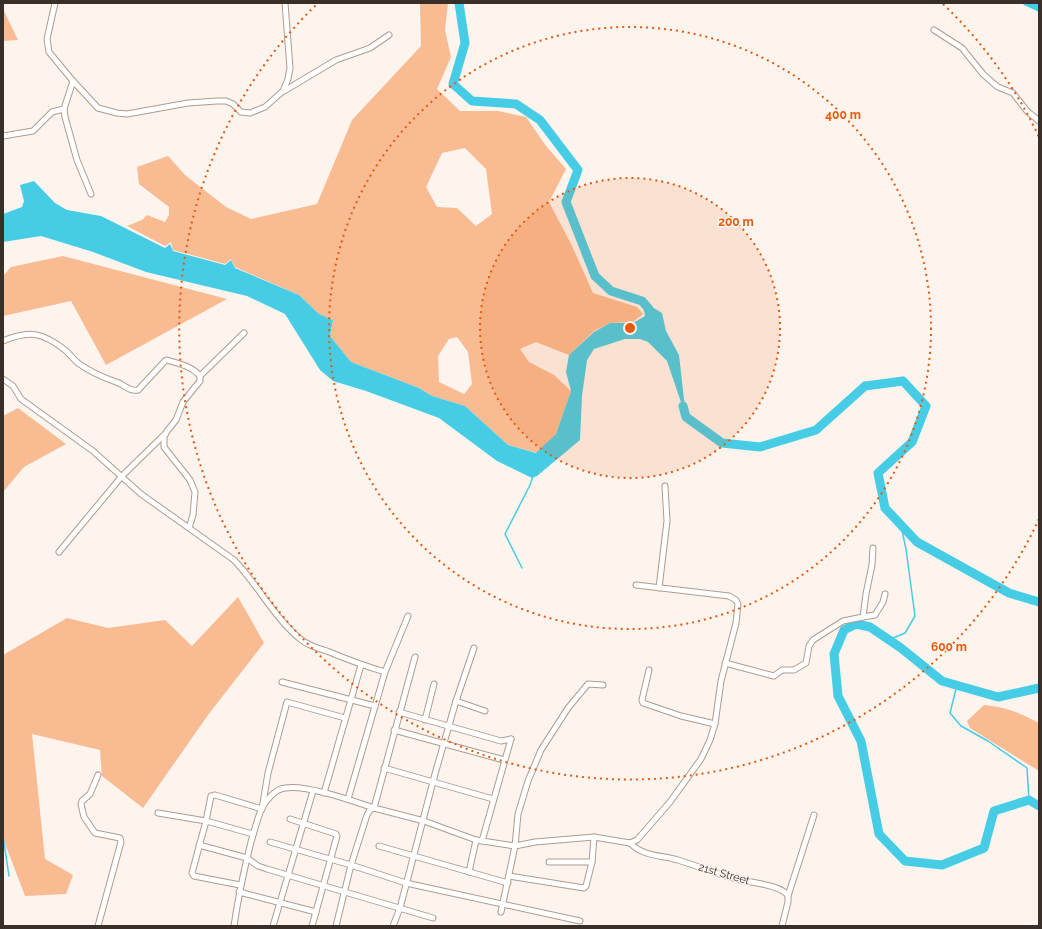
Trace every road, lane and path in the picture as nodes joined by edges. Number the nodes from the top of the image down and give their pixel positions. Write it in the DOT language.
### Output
graph roads {
  1 [pos="55,3"];
  2 [pos="285,3"];
  3 [pos="934,30"];
  4 [pos="389,35"];
  5 [pos="73,81"];
  6 [pos="283,91"];
  7 [pos="64,109"];
  8 [pos="1039,121"];
  9 [pos="3,136"];
  10 [pos="91,194"];
  11 [pos="244,334"];
  12 [pos="3,341"];
  13 [pos="200,376"];
  14 [pos="3,379"];
  15 [pos="165,434"];
  16 [pos="122,476"];
  17 [pos="665,486"];
  18 [pos="189,528"];
  19 [pos="873,548"];
  20 [pos="59,552"];
  21 [pos="636,585"];
  22 [pos="659,588"];
  23 [pos="885,594"];
  24 [pos="408,616"];
  25 [pos="863,617"];
  26 [pos="474,648"];
  27 [pos="415,657"];
  28 [pos="725,663"];
  29 [pos="361,665"];
  30 [pos="649,670"];
  31 [pos="385,672"];
  32 [pos="282,682"];
  33 [pos="434,684"];
  34 [pos="603,684"];
  35 [pos="351,700"];
  36 [pos="456,701"];
  37 [pos="375,706"];
  38 [pos="485,711"];
  39 [pos="399,712"];
  40 [pos="345,718"];
  41 [pos="425,720"];
  42 [pos="715,724"];
  43 [pos="449,726"];
  44 [pos="394,730"];
  45 [pos="444,743"];
  46 [pos="504,760"];
  47 [pos="384,768"];
  48 [pos="98,775"];
  49 [pos="434,782"];
  50 [pos="313,791"];
  51 [pos="324,793"];
  52 [pos="348,799"];
  53 [pos="493,799"];
  54 [pos="374,808"];
  55 [pos="262,809"];
  56 [pos="158,813"];
  57 [pos="814,815"];
  58 [pos="290,819"];
  59 [pos="206,821"];
  60 [pos="424,821"];
  61 [pos="303,824"];
  62 [pos="254,834"];
  63 [pos="594,837"];
  64 [pos="479,840"];
  65 [pos="270,842"];
  66 [pos="630,843"];
  67 [pos="199,845"];
  68 [pos="379,846"];
  69 [pos="515,846"];
  70 [pos="296,850"];
  71 [pos="415,856"];
  72 [pos="247,858"];
  73 [pos="330,860"];
  74 [pos="549,862"];
  75 [pos="592,862"];
  76 [pos="351,865"];
  77 [pos="469,872"];
  78 [pos="288,875"];
  79 [pos="510,876"];
  80 [pos="406,883"];
  81 [pos="508,883"];
  82 [pos="240,885"];
  83 [pos="324,885"];
  84 [pos="239,892"];
  85 [pos="345,892"];
  86 [pos="788,896"];
  87 [pos="280,903"];
  88 [pos="503,904"];
  89 [pos="400,908"];
  90 [pos="316,912"];
  91 [pos="501,912"];
  92 [pos="433,918"];
  93 [pos="580,921"];
  94 [pos="98,926"];
  95 [pos="234,926"];
  96 [pos="273,926"];
  97 [pos="312,926"];
  98 [pos="336,926"];
  99 [pos="393,926"];
  100 [pos="782,926"];
  1 -- 5 [label="street"];
  2 -- 6 [label="street"];
  3 -- 8 [label="street"];
  4 -- 6 [label="street"];
  5 -- 6 [label="street"];
  5 -- 7 [label="street"];
  7 -- 9 [label="street"];
  7 -- 10 [label="street"];
  11 -- 13 [label="street"];
  12 -- 13 [label="street"];
  13 -- 15 [label="street"];
  14 -- 16 [label="street"];
  15 -- 16 [label="street"];
  15 -- 18 [label="street"];
  16 -- 18 [label="street"];
  16 -- 20 [label="street"];
  17 -- 22 [label="street"];
  18 -- 29 [label="street"];
  19 -- 25 [label="street"];
  21 -- 22 [label="street"];
  22 -- 28 [label="street"];
  23 -- 25 [label="street"];
  24 -- 31 [label="street"];
  25 -- 28 [label="street"];
  26 -- 36 [label="street"];
  27 -- 39 [label="street"];
  28 -- 42 [label="street"];
  29 -- 31 [label="street"];
  29 -- 35 [label="street"];
  30 -- 42 [label="street"];
  31 -- 37 [label="street"];
  32 -- 35 [label="street"];
  33 -- 41 [label="street"];
  34 -- 69 [label="street"];
  35 -- 37 [label="street"];
  35 -- 40 [label="street"];
  36 -- 38 [label="street"];
  36 -- 43 [label="street"];
  37 -- 52 [label="street"];
  39 -- 41 [label="street"];
  39 -- 44 [label="street"];
  40 -- 51 [label="street"];
  40 -- 55 [label="street"];
  41 -- 43 [label="street"];
  42 -- 66 [label="street"];
  43 -- 45 [label="street"];
  43 -- 46 [label="street"];
  44 -- 45 [label="street"];
  44 -- 47 [label="street"];
  45 -- 46 [label="street"];
  45 -- 49 [label="street"];
  46 -- 53 [label="street"];
  47 -- 49 [label="street"];
  47 -- 54 [label="street"];
  48 -- 94 [label="street"];
  49 -- 53 [label="street"];
  49 -- 60 [label="street"];
  50 -- 51 [label="street"];
  50 -- 55 [label="street"];
  50 -- 61 [label="street"];
  51 -- 52 [label="street"];
  52 -- 54 [label="street"];
  53 -- 64 [label="street"];
  54 -- 60 [label="street"];
  54 -- 76 [label="street"];
  55 -- 59 [label="street"];
  55 -- 62 [label="street"];
  56 -- 59 [label="street"];
  57 -- 86 [label="street"];
  58 -- 61 [label="street"];
  59 -- 62 [label="street"];
  59 -- 67 [label="street"];
  60 -- 64 [label="street"];
  60 -- 71 [label="street"];
  61 -- 70 [label="street"];
  61 -- 73 [label="street"];
  62 -- 72 [label="street"];
  63 -- 66 [label="street"];
  63 -- 69 [label="street"];
  63 -- 75 [label="street"];
  64 -- 69 [label="street"];
  64 -- 77 [label="street"];
  65 -- 70 [label="street"];
  66 -- 86 [label="street, 21st Street"];
  67 -- 72 [label="street"];
  67 -- 82 [label="street"];
  68 -- 71 [label="street"];
  69 -- 79 [label="street"];
  70 -- 73 [label="street"];
  70 -- 78 [label="street"];
  71 -- 77 [label="street"];
  71 -- 80 [label="street"];
  72 -- 78 [label="street"];
  72 -- 82 [label="street"];
  73 -- 76 [label="street"];
  73 -- 83 [label="street"];
  74 -- 75 [label="street"];
  75 -- 79 [label="street"];
  76 -- 80 [label="street"];
  76 -- 85 [label="street"];
  77 -- 81 [label="street"];
  78 -- 83 [label="street"];
  78 -- 87 [label="street"];
  79 -- 81 [label="street"];
  80 -- 88 [label="street"];
  80 -- 89 [label="street"];
  81 -- 88 [label="street"];
  82 -- 84 [label="street"];
  83 -- 85 [label="street"];
  83 -- 90 [label="street"];
  84 -- 87 [label="street"];
  84 -- 95 [label="street"];
  85 -- 89 [label="street"];
  85 -- 98 [label="street"];
  86 -- 100 [label="street"];
  87 -- 90 [label="street"];
  87 -- 96 [label="street"];
  88 -- 91 [label="street"];
  88 -- 93 [label="street"];
  89 -- 92 [label="street"];
  89 -- 99 [label="street"];
  90 -- 97 [label="street"];
}
